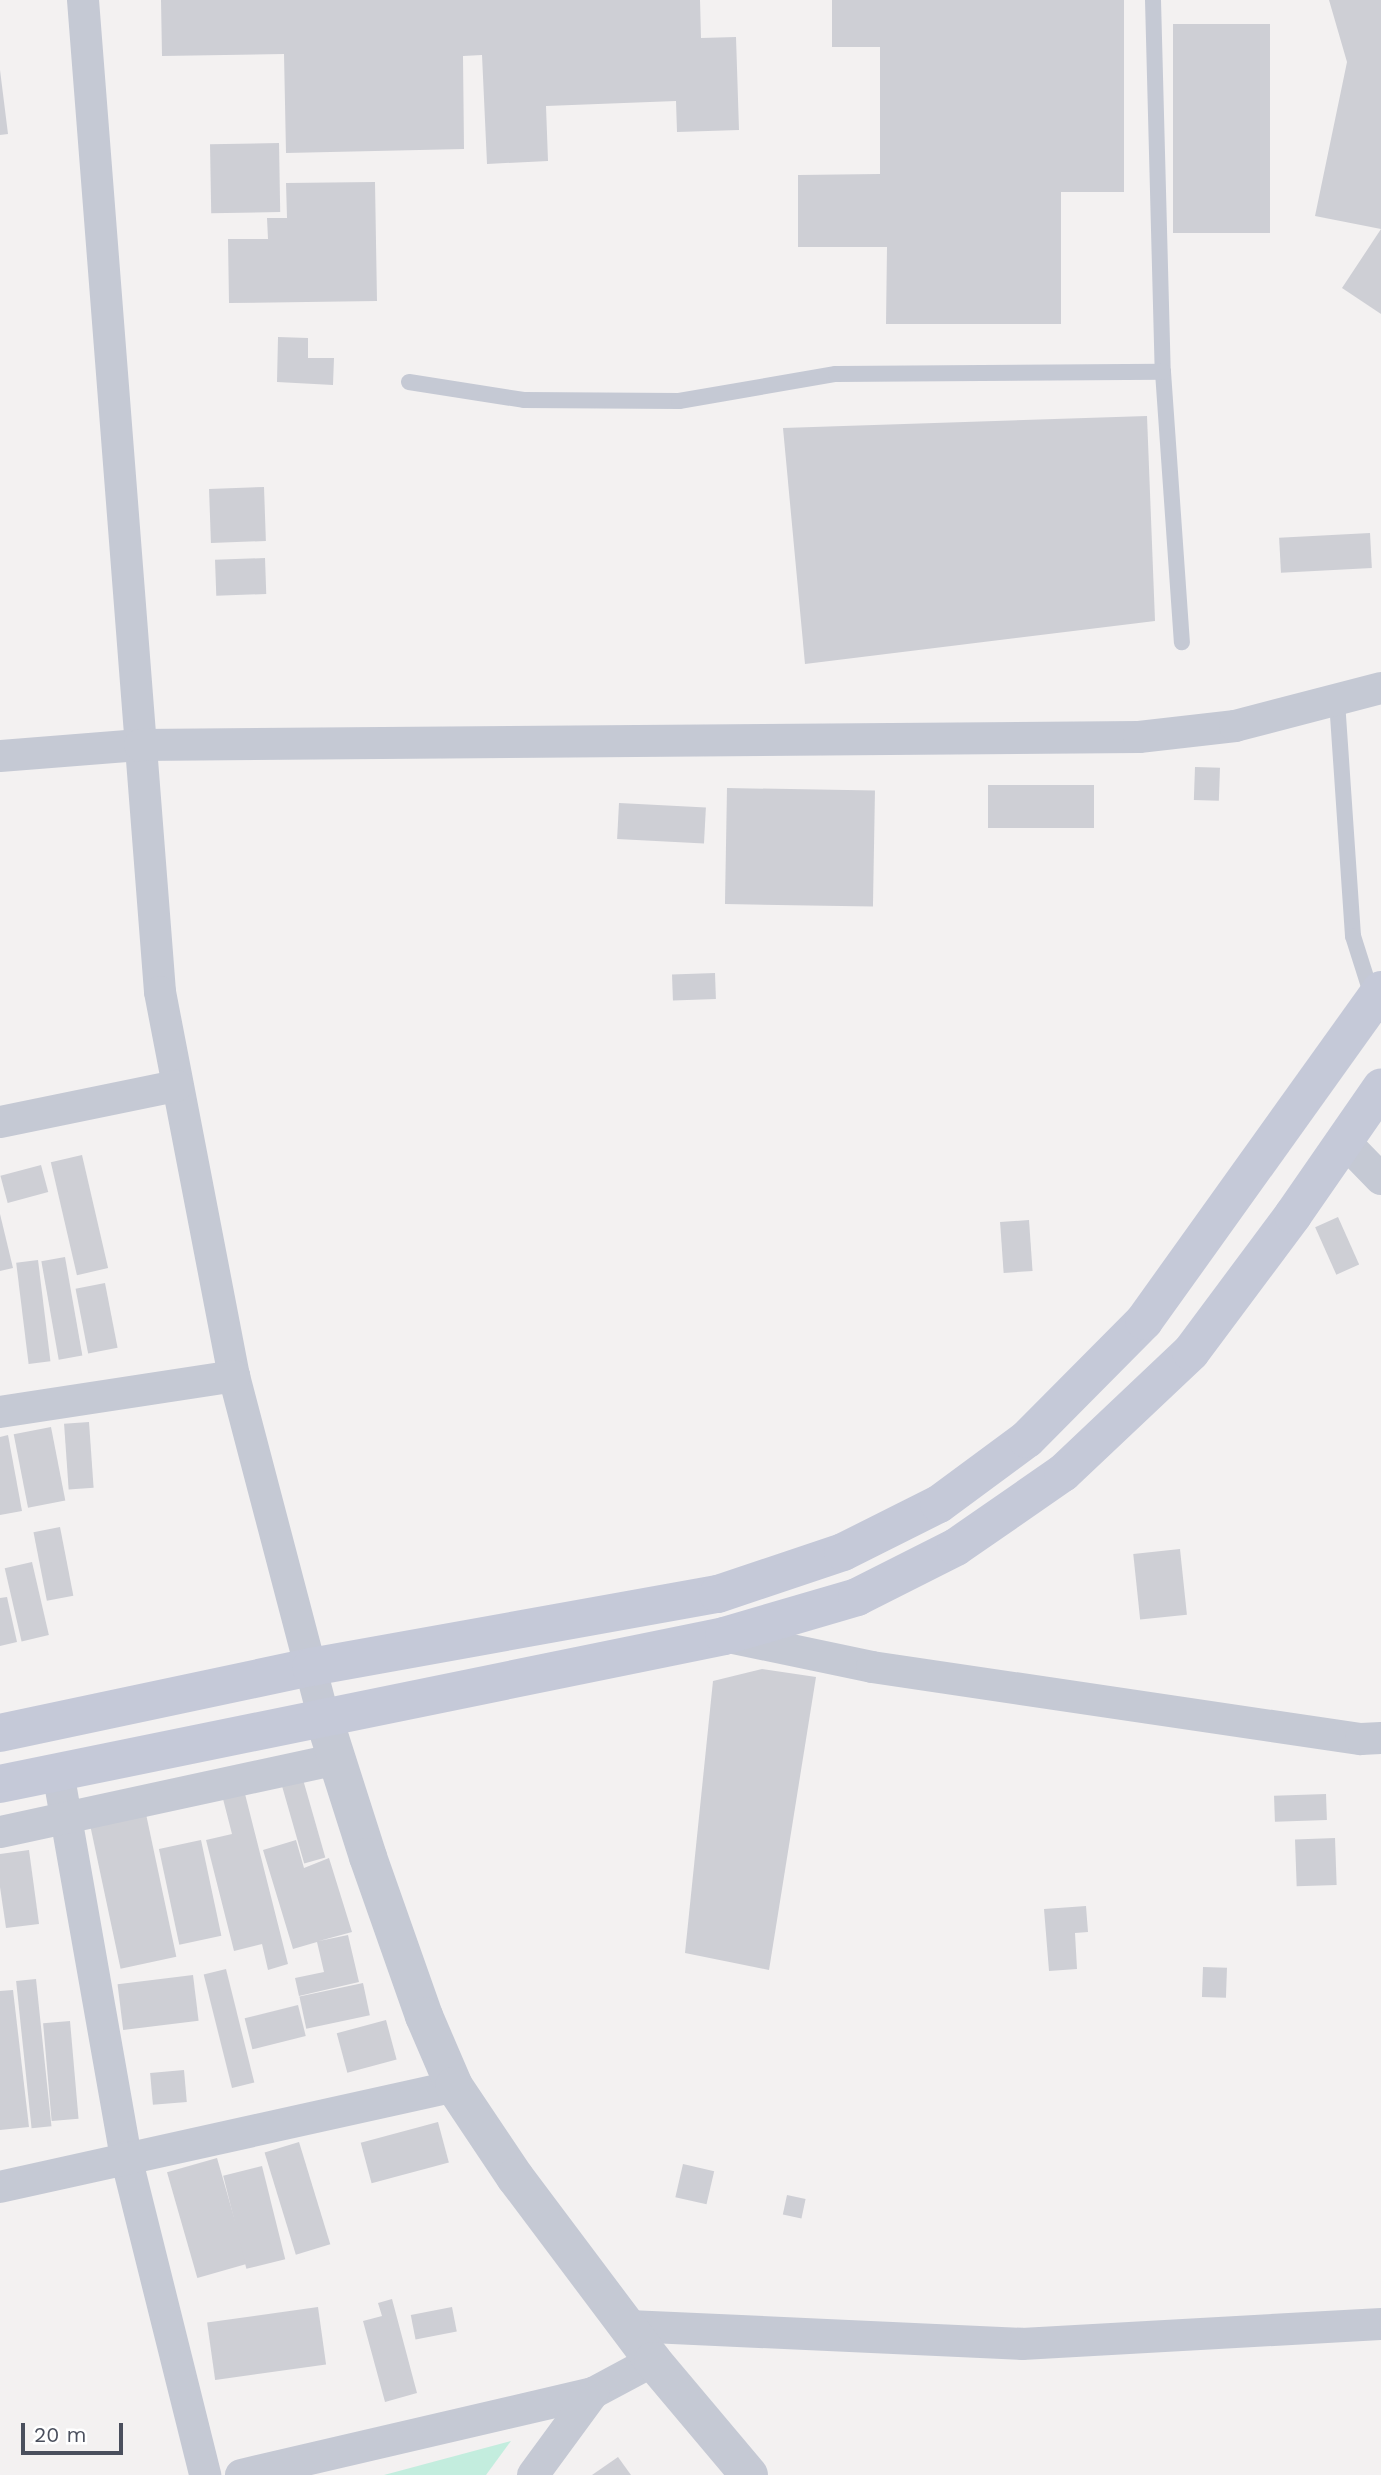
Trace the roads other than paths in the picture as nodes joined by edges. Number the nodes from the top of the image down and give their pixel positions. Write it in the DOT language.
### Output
graph roads {
  1 [pos="83,0"];
  2 [pos="1153,0"];
  3 [pos="1163,372"];
  4 [pos="409,382"];
  5 [pos="1182,642"];
  6 [pos="1381,688"];
  7 [pos="1337,701"];
  8 [pos="140,745"];
  9 [pos="0,756"];
  10 [pos="1377,996"];
  11 [pos="176,1086"];
  12 [pos="1381,1088"];
  13 [pos="0,1122"];
  14 [pos="1344,1140"];
  15 [pos="1381,1179"];
  16 [pos="234,1376"];
  17 [pos="0,1412"];
  18 [pos="724,1636"];
  19 [pos="311,1667"];
  20 [pos="324,1718"];
  21 [pos="0,1733"];
  22 [pos="1381,1738"];
  23 [pos="337,1759"];
  24 [pos="58,1772"];
  25 [pos="0,1784"];
  26 [pos="67,1818"];
  27 [pos="0,1832"];
  28 [pos="454,2086"];
  29 [pos="127,2157"];
  30 [pos="0,2187"];
  31 [pos="1381,2324"];
  32 [pos="629,2326"];
  33 [pos="653,2361"];
  34 [pos="593,2393"];
  35 [pos="205,2475"];
  36 [pos="241,2475"];
  37 [pos="533,2475"];
  38 [pos="749,2475"];
  1 -- 8 [label="street"];
  2 -- 3 [label="lane"];
  3 -- 4 [label="lane"];
  3 -- 5 [label="lane"];
  6 -- 7 [label="street"];
  7 -- 8 [label="street"];
  7 -- 10 [label="lane"];
  8 -- 9 [label="street"];
  8 -- 11 [label="street"];
  10 -- 19 [label="main road"];
  11 -- 13 [label="street"];
  11 -- 16 [label="street"];
  12 -- 14 [label="main road"];
  14 -- 15 [label="street"];
  14 -- 18 [label="main road"];
  16 -- 17 [label="street"];
  16 -- 19 [label="street"];
  18 -- 20 [label="main road"];
  18 -- 22 [label="street"];
  19 -- 20 [label="street"];
  19 -- 21 [label="main road"];
  20 -- 23 [label="street"];
  20 -- 24 [label="main road"];
  23 -- 26 [label="street"];
  23 -- 28 [label="street"];
  24 -- 25 [label="main road"];
  24 -- 26 [label="street"];
  26 -- 27 [label="street"];
  26 -- 29 [label="street"];
  28 -- 29 [label="street"];
  28 -- 32 [label="street"];
  29 -- 30 [label="street"];
  29 -- 35 [label="street"];
  31 -- 32 [label="street"];
  32 -- 33 [label="street"];
  33 -- 34 [label="street"];
  33 -- 38 [label="street"];
  34 -- 36 [label="street"];
  34 -- 37 [label="street"];
}
